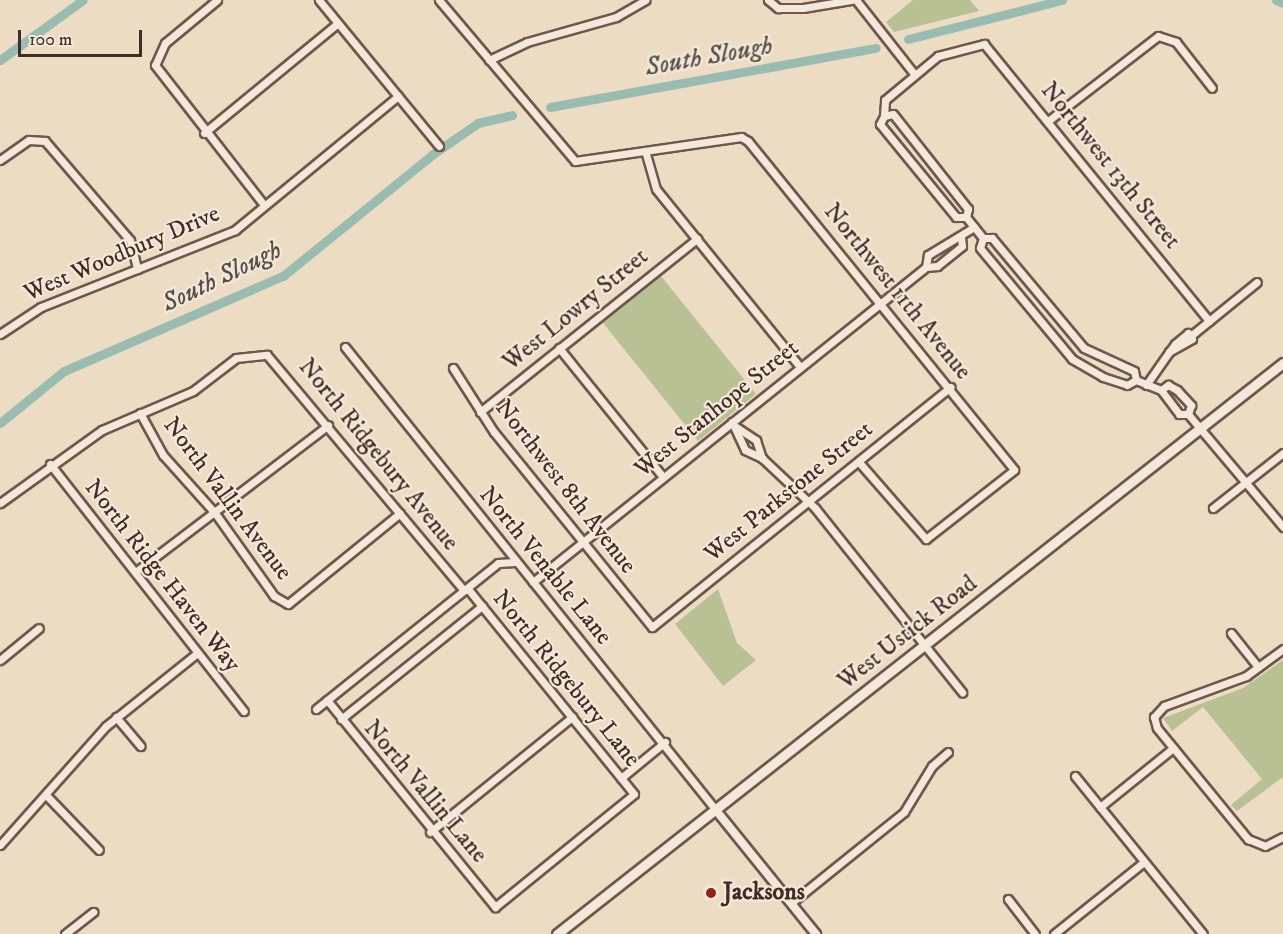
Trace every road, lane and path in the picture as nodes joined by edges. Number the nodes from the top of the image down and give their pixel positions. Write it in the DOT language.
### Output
graph roads {
  1 [pos="217,0"];
  2 [pos="319,0"];
  3 [pos="439,0"];
  4 [pos="768,0"];
  5 [pos="854,0"];
  6 [pos="641,2"];
  7 [pos="338,23"];
  8 [pos="489,60"];
  9 [pos="915,75"];
  10 [pos="1212,88"];
  11 [pos="398,96"];
  12 [pos="884,116"];
  13 [pos="1048,121"];
  14 [pos="204,133"];
  15 [pos="439,146"];
  16 [pos="646,154"];
  17 [pos="0,160"];
  18 [pos="264,206"];
  19 [pos="966,217"];
  20 [pos="974,227"];
  21 [pos="961,237"];
  22 [pos="983,238"];
  23 [pos="697,239"];
  24 [pos="926,267"];
  25 [pos="137,269"];
  26 [pos="1257,282"];
  27 [pos="878,304"];
  28 [pos="1209,321"];
  29 [pos="0,334"];
  30 [pos="345,347"];
  31 [pos="559,348"];
  32 [pos="1283,363"];
  33 [pos="800,367"];
  34 [pos="453,368"];
  35 [pos="1136,380"];
  36 [pos="1146,385"];
  37 [pos="950,387"];
  38 [pos="1161,390"];
  39 [pos="480,412"];
  40 [pos="140,413"];
  41 [pos="1188,414"];
  42 [pos="734,424"];
  43 [pos="328,425"];
  44 [pos="1200,428"];
  45 [pos="1283,453"];
  46 [pos="762,458"];
  47 [pos="858,461"];
  48 [pos="50,464"];
  49 [pos="663,477"];
  50 [pos="1246,483"];
  51 [pos="808,501"];
  52 [pos="0,503"];
  53 [pos="1213,508"];
  54 [pos="215,513"];
  55 [pos="400,513"];
  56 [pos="1283,527"];
  57 [pos="583,542"];
  58 [pos="515,562"];
  59 [pos="138,570"];
  60 [pos="533,582"];
  61 [pos="465,590"];
  62 [pos="482,606"];
  63 [pos="652,627"];
  64 [pos="39,628"];
  65 [pos="1231,633"];
  66 [pos="923,645"];
  67 [pos="1283,650"];
  68 [pos="197,652"];
  69 [pos="0,660"];
  70 [pos="1258,667"];
  71 [pos="962,692"];
  72 [pos="327,700"];
  73 [pos="316,709"];
  74 [pos="244,711"];
  75 [pos="116,717"];
  76 [pos="572,717"];
  77 [pos="341,719"];
  78 [pos="665,742"];
  79 [pos="140,746"];
  80 [pos="1173,748"];
  81 [pos="948,752"];
  82 [pos="1075,776"];
  83 [pos="621,778"];
  84 [pos="46,795"];
  85 [pos="1100,807"];
  86 [pos="715,809"];
  87 [pos="430,832"];
  88 [pos="1283,837"];
  89 [pos="0,845"];
  90 [pos="99,850"];
  91 [pos="1144,862"];
  92 [pos="1008,899"];
  93 [pos="791,903"];
  94 [pos="495,907"];
  95 [pos="93,912"];
  96 [pos="65,934"];
  97 [pos="557,934"];
  98 [pos="816,934"];
  99 [pos="1035,934"];
  100 [pos="1054,934"];
  101 [pos="1203,934"];
  1 -- 14 [label="street"];
  2 -- 7 [label="street"];
  3 -- 8 [label="street"];
  4 -- 5 [label="street"];
  5 -- 9 [label="street"];
  6 -- 8 [label="street"];
  7 -- 11 [label="street"];
  7 -- 14 [label="street"];
  8 -- 16 [label="street"];
  9 -- 12 [label="street"];
  9 -- 13 [label="street, Northwest 13th Street"];
  10 -- 13 [label="street"];
  11 -- 15 [label="street"];
  11 -- 18 [label="street, West Woodbury Drive"];
  12 -- 19 [label="street"];
  12 -- 19 [label="street"];
  13 -- 28 [label="street, Northwest 13th Street"];
  14 -- 18 [label="street"];
  16 -- 23 [label="street"];
  16 -- 27 [label="street, Northwest 11th Avenue"];
  17 -- 25 [label="street"];
  18 -- 25 [label="street, West Woodbury Drive"];
  19 -- 20 [label="street"];
  20 -- 21 [label="street, West Stanhope Street"];
  20 -- 22 [label="street"];
  21 -- 24 [label="street, West Stanhope Street"];
  21 -- 24 [label="street, West Stanhope Street"];
  22 -- 35 [label="street"];
  22 -- 35 [label="street"];
  23 -- 31 [label="street, West Lowry Street"];
  23 -- 33 [label="street"];
  24 -- 27 [label="street, West Stanhope Street"];
  25 -- 29 [label="street, West Woodbury Drive"];
  26 -- 28 [label="street"];
  27 -- 33 [label="street, West Stanhope Street"];
  27 -- 37 [label="street, Northwest 11th Avenue"];
  28 -- 36 [label="street"];
  30 -- 58 [label="street, North Venable Lane"];
  31 -- 39 [label="street, West Lowry Street"];
  31 -- 49 [label="street"];
  32 -- 44 [label="main road, West Ustick Road"];
  33 -- 42 [label="street, West Stanhope Street"];
  34 -- 39 [label="street, Northwest 8th Avenue"];
  35 -- 36 [label="street"];
  36 -- 38 [label="street"];
  37 -- 47 [label="street, West Parkstone Street"];
  37 -- 47 [label="street, Northwest 11th Avenue"];
  38 -- 41 [label="street"];
  38 -- 41 [label="street"];
  39 -- 57 [label="street, Northwest 8th Avenue"];
  40 -- 43 [label="street, North Ridgebury Avenue"];
  40 -- 48 [label="street"];
  40 -- 54 [label="street, North Vallin Avenue"];
  41 -- 44 [label="street"];
  42 -- 46 [label="street"];
  42 -- 46 [label="street"];
  42 -- 49 [label="street, West Stanhope Street"];
  43 -- 54 [label="street"];
  43 -- 55 [label="street, North Ridgebury Avenue"];
  44 -- 50 [label="street"];
  44 -- 66 [label="main road, West Ustick Road"];
  45 -- 50 [label="street"];
  46 -- 51 [label="street"];
  47 -- 51 [label="street, West Parkstone Street"];
  48 -- 52 [label="street"];
  48 -- 59 [label="street, North Ridge Haven Way"];
  49 -- 57 [label="street, West Stanhope Street"];
  50 -- 53 [label="street"];
  50 -- 56 [label="street"];
  51 -- 63 [label="street, West Parkstone Street"];
  51 -- 66 [label="street"];
  54 -- 55 [label="street, North Vallin Avenue"];
  54 -- 59 [label="street"];
  55 -- 61 [label="street, North Ridgebury Avenue"];
  57 -- 60 [label="street, West Stanhope Street"];
  57 -- 63 [label="street, Northwest 8th Avenue"];
  58 -- 60 [label="street, North Venable Lane"];
  58 -- 61 [label="street"];
  59 -- 68 [label="street, North Ridge Haven Way"];
  60 -- 78 [label="street, North Venable Lane"];
  61 -- 62 [label="street, North Ridgebury Lane"];
  61 -- 72 [label="street"];
  62 -- 76 [label="street, North Ridgebury Lane"];
  62 -- 77 [label="street"];
  64 -- 69 [label="street"];
  65 -- 70 [label="street"];
  66 -- 71 [label="street"];
  66 -- 86 [label="main road, West Ustick Road"];
  67 -- 70 [label="street"];
  68 -- 74 [label="street, North Ridge Haven Way"];
  68 -- 75 [label="street"];
  70 -- 80 [label="street"];
  72 -- 73 [label="street"];
  72 -- 77 [label="street, North Vallin Lane"];
  75 -- 79 [label="street"];
  75 -- 84 [label="street"];
  76 -- 83 [label="street, North Ridgebury Lane"];
  76 -- 87 [label="street"];
  77 -- 87 [label="street, North Vallin Lane"];
  78 -- 83 [label="street"];
  78 -- 86 [label="street, North Venable Lane"];
  80 -- 85 [label="street"];
  80 -- 88 [label="street"];
  81 -- 93 [label="street"];
  82 -- 85 [label="street"];
  83 -- 94 [label="street, North Ridgebury Lane"];
  84 -- 89 [label="street"];
  84 -- 90 [label="street"];
  85 -- 91 [label="street"];
  86 -- 93 [label="street"];
  86 -- 97 [label="main road, West Ustick Road"];
  87 -- 94 [label="street, North Vallin Lane"];
  91 -- 100 [label="street"];
  91 -- 101 [label="street"];
  92 -- 99 [label="street"];
  93 -- 98 [label="street"];
  95 -- 96 [label="street"];
}
